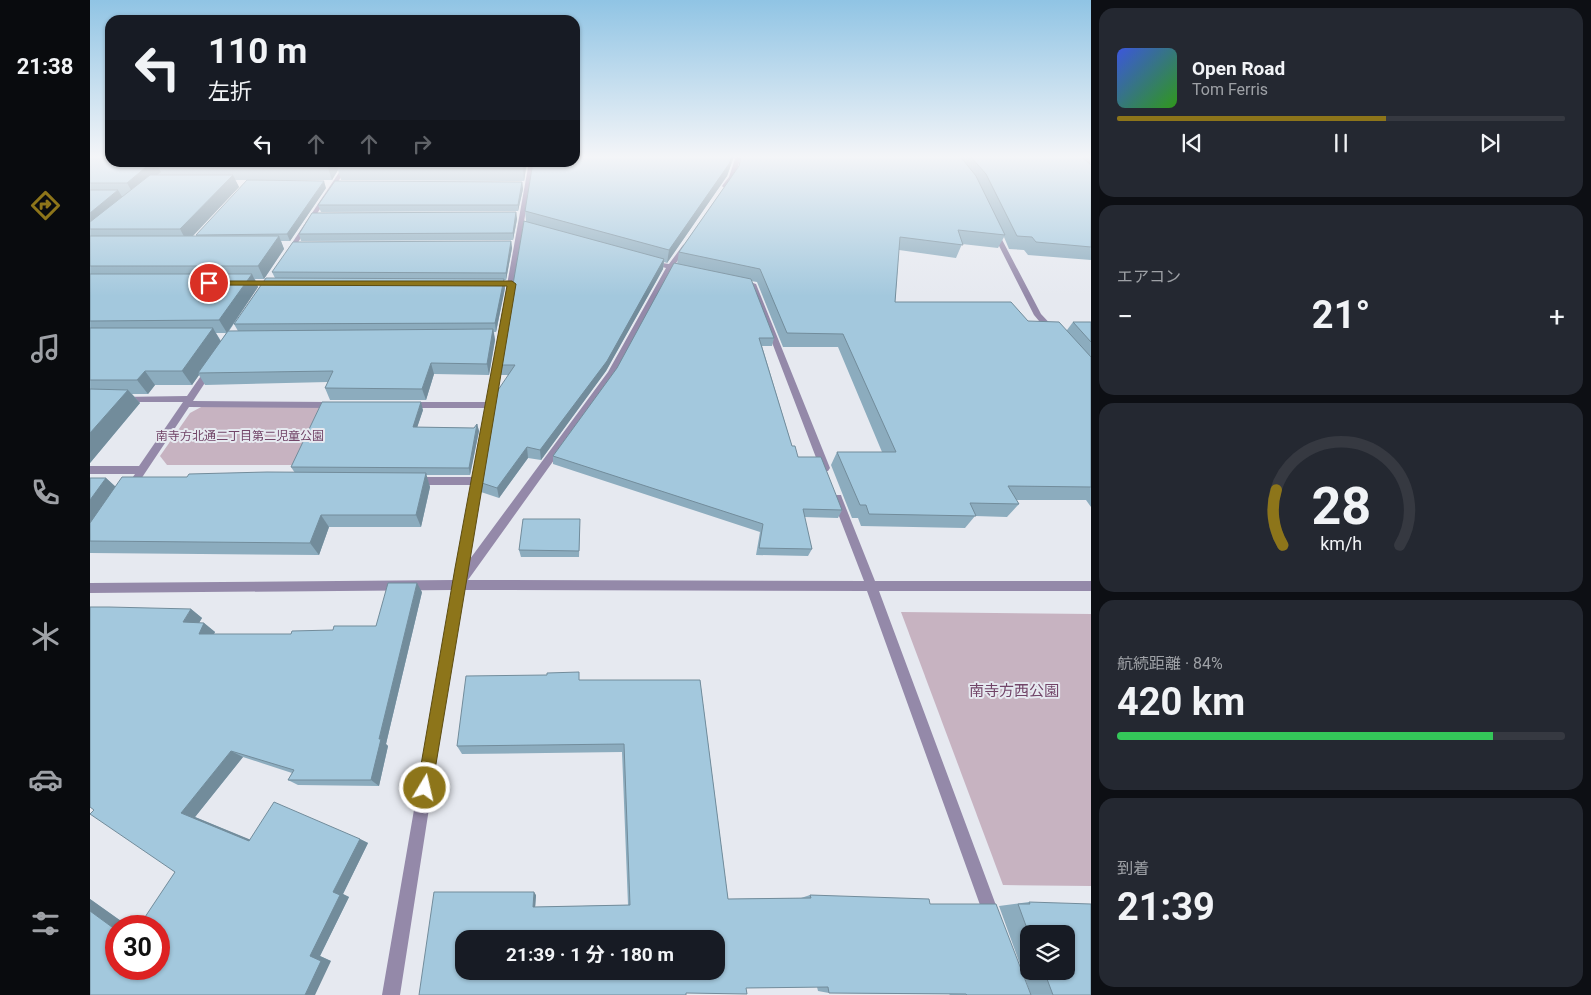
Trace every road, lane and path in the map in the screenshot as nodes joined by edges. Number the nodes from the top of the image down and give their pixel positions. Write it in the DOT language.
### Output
graph roads {
  1 [pos="323,202"];
  2 [pos="523,202"];
  3 [pos="314,216"];
  4 [pos="324,216"];
  5 [pos="990,222"];
  6 [pos="689,239"];
  7 [pos="285,244"];
  8 [pos="294,244"];
  9 [pos="304,244"];
  10 [pos="284,260"];
  11 [pos="643,260"];
  12 [pos="670,267"];
  13 [pos="698,273"];
  14 [pos="273,275"];
  15 [pos="735,280"];
  16 [pos="238,283"];
  17 [pos="268,283"];
  18 [pos="288,283"];
  19 [pos="263,291"];
  20 [pos="1057,337"];
  21 [pos="216,360"];
  22 [pos="110,398"];
  23 [pos="188,402"];
  24 [pos="343,404"];
  25 [pos="402,405"];
  26 [pos="490,405"];
  27 [pos="90,470"];
  28 [pos="827,474"];
  29 [pos="141,476"];
  30 [pos="408,480"];
  31 [pos="476,481"];
  32 [pos="834,492"];
  33 [pos="125,494"];
  34 [pos="458,585"];
  35 [pos="871,585"];
  36 [pos="1091,586"];
  37 [pos="90,588"];
  38 [pos="998,931"];
  39 [pos="391,995"];
  1 -- 3 [label="street"];
  2 -- 26 [label="street"];
  3 -- 4 [label="street"];
  3 -- 8 [label="street"];
  5 -- 20 [label="street"];
  6 -- 12 [label="street"];
  7 -- 8 [label="street"];
  8 -- 9 [label="street"];
  8 -- 10 [label="street"];
  11 -- 12 [label="street"];
  12 -- 13 [label="street"];
  12 -- 34 [label="street"];
  14 -- 17 [label="street"];
  15 -- 28 [label="street"];
  16 -- 17 [label="street"];
  17 -- 18 [label="street"];
  17 -- 19 [label="street"];
  21 -- 23 [label="street"];
  22 -- 23 [label="street"];
  23 -- 24 [label="street"];
  23 -- 29 [label="street"];
  25 -- 26 [label="street"];
  26 -- 31 [label="street"];
  27 -- 29 [label="street"];
  29 -- 33 [label="street"];
  30 -- 31 [label="street"];
  31 -- 34 [label="street"];
  32 -- 35 [label="street"];
  34 -- 35 [label="street"];
  34 -- 37 [label="street"];
  34 -- 39 [label="street"];
  35 -- 36 [label="street"];
  35 -- 38 [label="street"];
}
